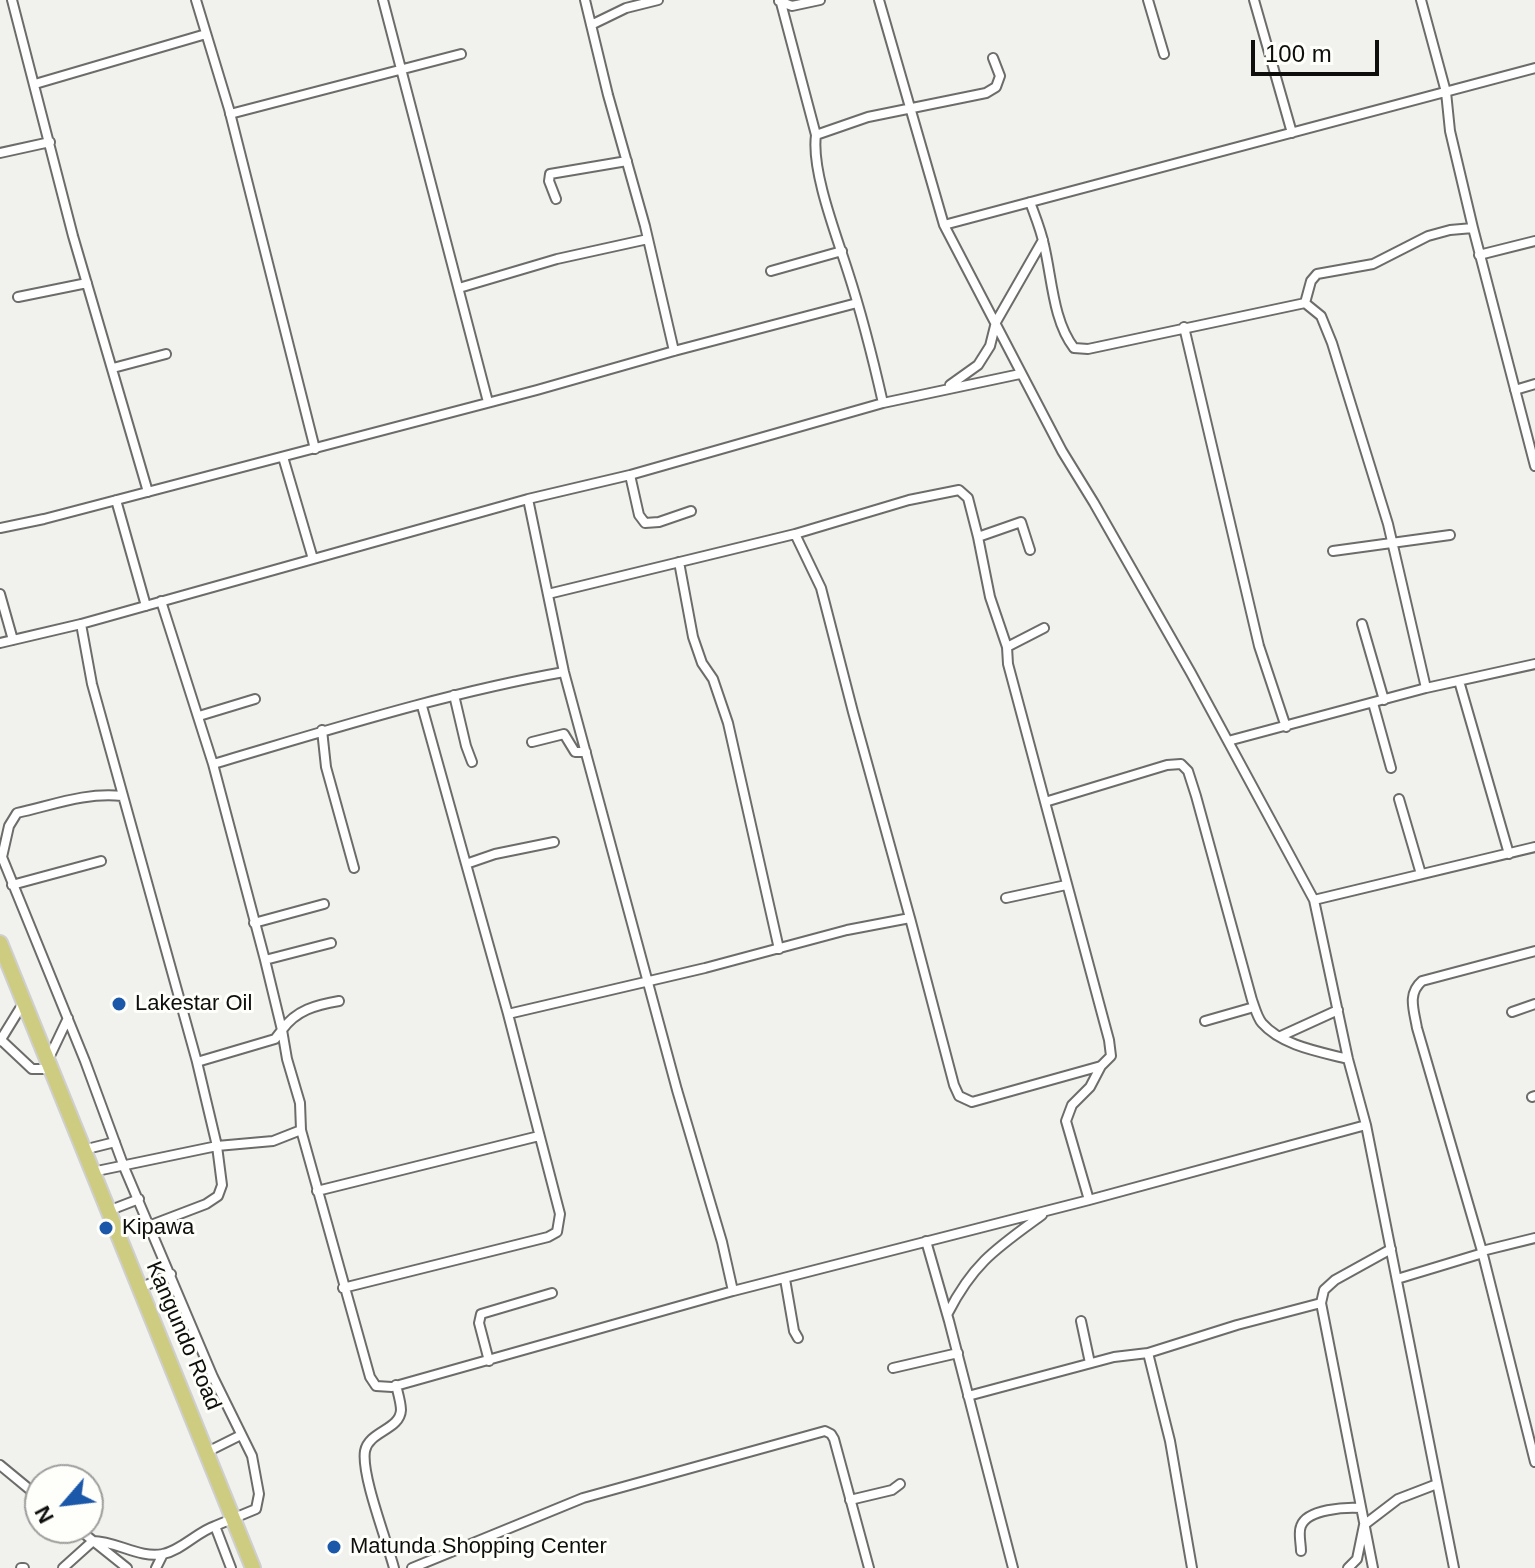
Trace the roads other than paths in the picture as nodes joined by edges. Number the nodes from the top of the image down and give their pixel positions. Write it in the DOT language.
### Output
graph roads {
  1 [pos="12,0"];
  2 [pos="196,0"];
  3 [pos="383,0"];
  4 [pos="585,0"];
  5 [pos="658,0"];
  6 [pos="820,0"];
  7 [pos="879,0"];
  8 [pos="1148,0"];
  9 [pos="1254,0"];
  10 [pos="1421,0"];
  11 [pos="780,1"];
  12 [pos="591,25"];
  13 [pos="206,34"];
  14 [pos="461,54"];
  15 [pos="1164,54"];
  16 [pos="993,58"];
  17 [pos="1535,68"];
  18 [pos="402,69"];
  19 [pos="35,84"];
  20 [pos="1446,92"];
  21 [pos="910,108"];
  22 [pos="230,114"];
  23 [pos="1292,133"];
  24 [pos="816,135"];
  25 [pos="50,142"];
  26 [pos="0,153"];
  27 [pos="627,161"];
  28 [pos="556,199"];
  29 [pos="1030,202"];
  30 [pos="944,225"];
  31 [pos="1473,228"];
  32 [pos="648,239"];
  33 [pos="1043,240"];
  34 [pos="1535,241"];
  35 [pos="842,251"];
  36 [pos="1479,255"];
  37 [pos="771,271"];
  38 [pos="87,283"];
  39 [pos="459,288"];
  40 [pos="18,297"];
  41 [pos="857,303"];
  42 [pos="1305,303"];
  43 [pos="996,322"];
  44 [pos="1184,327"];
  45 [pos="674,351"];
  46 [pos="166,354"];
  47 [pos="113,368"];
  48 [pos="1020,374"];
  49 [pos="1535,384"];
  50 [pos="946,388"];
  51 [pos="1515,390"];
  52 [pos="488,402"];
  53 [pos="883,403"];
  54 [pos="315,449"];
  55 [pos="283,457"];
  56 [pos="1535,466"];
  57 [pos="630,475"];
  58 [pos="148,492"];
  59 [pos="528,499"];
  60 [pos="116,500"];
  61 [pos="691,511"];
  62 [pos="0,528"];
  63 [pos="795,534"];
  64 [pos="1450,535"];
  65 [pos="978,537"];
  66 [pos="1392,541"];
  67 [pos="1030,550"];
  68 [pos="1333,551"];
  69 [pos="313,559"];
  70 [pos="679,562"];
  71 [pos="0,594"];
  72 [pos="548,594"];
  73 [pos="161,601"];
  74 [pos="146,606"];
  75 [pos="81,624"];
  76 [pos="1362,624"];
  77 [pos="1044,628"];
  78 [pos="13,640"];
  79 [pos="0,643"];
  80 [pos="1007,647"];
  81 [pos="1535,664"];
  82 [pos="564,672"];
  83 [pos="1459,681"];
  84 [pos="1426,688"];
  85 [pos="454,695"];
  86 [pos="255,699"];
  87 [pos="1384,700"];
  88 [pos="1373,703"];
  89 [pos="422,706"];
  90 [pos="199,716"];
  91 [pos="1286,727"];
  92 [pos="322,730"];
  93 [pos="1228,741"];
  94 [pos="532,742"];
  95 [pos="586,752"];
  96 [pos="472,762"];
  97 [pos="213,764"];
  98 [pos="1391,768"];
  99 [pos="122,796"];
  100 [pos="1399,799"];
  101 [pos="1045,802"];
  102 [pos="554,842"];
  103 [pos="1535,847"];
  104 [pos="1509,854"];
  105 [pos="1,856"];
  106 [pos="101,861"];
  107 [pos="466,864"];
  108 [pos="354,868"];
  109 [pos="1421,874"];
  110 [pos="12,885"];
  111 [pos="1066,885"];
  112 [pos="1006,898"];
  113 [pos="1314,900"];
  114 [pos="324,904"];
  115 [pos="910,918"];
  116 [pos="254,923"];
  117 [pos="0,943"];
  118 [pos="331,943"];
  119 [pos="779,949"];
  120 [pos="1535,951"];
  121 [pos="265,960"];
  122 [pos="649,979"];
  123 [pos="339,1001"];
  124 [pos="24,1002"];
  125 [pos="1535,1004"];
  126 [pos="1254,1007"];
  127 [pos="1338,1010"];
  128 [pos="1512,1012"];
  129 [pos="508,1014"];
  130 [pos="68,1018"];
  131 [pos="1205,1021"];
  132 [pos="282,1030"];
  133 [pos="1281,1036"];
  134 [pos="0,1040"];
  135 [pos="1348,1059"];
  136 [pos="197,1062"];
  137 [pos="50,1064"];
  138 [pos="1101,1066"];
  139 [pos="1366,1125"];
  140 [pos="301,1130"];
  141 [pos="539,1136"];
  142 [pos="115,1142"];
  143 [pos="217,1146"];
  144 [pos="83,1150"];
  145 [pos="124,1167"];
  146 [pos="92,1172"];
  147 [pos="317,1191"];
  148 [pos="139,1199"];
  149 [pos="1089,1200"];
  150 [pos="108,1211"];
  151 [pos="1047,1211"];
  152 [pos="151,1225"];
  153 [pos="1535,1238"];
  154 [pos="926,1241"];
  155 [pos="1391,1249"];
  156 [pos="1482,1252"];
  157 [pos="171,1274"];
  158 [pos="785,1279"];
  159 [pos="1397,1279"];
  160 [pos="140,1288"];
  161 [pos="343,1288"];
  162 [pos="733,1291"];
  163 [pos="552,1293"];
  164 [pos="1321,1303"];
  165 [pos="947,1314"];
  166 [pos="1081,1321"];
  167 [pos="798,1338"];
  168 [pos="958,1353"];
  169 [pos="1148,1353"];
  170 [pos="489,1361"];
  171 [pos="1090,1363"];
  172 [pos="893,1368"];
  173 [pos="396,1385"];
  174 [pos="968,1396"];
  175 [pos="241,1435"];
  176 [pos="207,1452"];
  177 [pos="1535,1462"];
  178 [pos="0,1465"];
  179 [pos="900,1484"];
  180 [pos="1437,1484"];
  181 [pos="24,1485"];
  182 [pos="850,1500"];
  183 [pos="1361,1508"];
  184 [pos="233,1518"];
  185 [pos="1364,1525"];
  186 [pos="215,1526"];
  187 [pos="104,1542"];
  188 [pos="90,1544"];
  189 [pos="97,1544"];
  190 [pos="1301,1551"];
  191 [pos="163,1554"];
  192 [pos="63,1568"];
  193 [pos="127,1568"];
  194 [pos="156,1568"];
  195 [pos="231,1568"];
  196 [pos="253,1568"];
  197 [pos="394,1568"];
  198 [pos="412,1568"];
  199 [pos="869,1568"];
  200 [pos="1013,1568"];
  201 [pos="1192,1568"];
  202 [pos="1348,1568"];
  203 [pos="1373,1568"];
  204 [pos="1454,1568"];
  1 -- 19 [label="street"];
  2 -- 13 [label="street"];
  3 -- 18 [label="street"];
  4 -- 12 [label="street"];
  5 -- 12 [label="street"];
  6 -- 11 [label="street"];
  7 -- 21 [label="street"];
  8 -- 15 [label="street"];
  9 -- 23 [label="street"];
  10 -- 20 [label="street"];
  11 -- 24 [label="street"];
  12 -- 27 [label="street"];
  13 -- 19 [label="street"];
  13 -- 22 [label="street"];
  14 -- 18 [label="street"];
  16 -- 21 [label="street"];
  17 -- 20 [label="street"];
  18 -- 22 [label="street"];
  18 -- 39 [label="street"];
  19 -- 25 [label="street"];
  20 -- 23 [label="street"];
  20 -- 31 [label="street"];
  21 -- 24 [label="street"];
  21 -- 30 [label="street"];
  22 -- 54 [label="street"];
  23 -- 29 [label="street"];
  24 -- 35 [label="street"];
  25 -- 26 [label="street"];
  25 -- 38 [label="street"];
  27 -- 28 [label="street"];
  27 -- 32 [label="street"];
  29 -- 30 [label="street"];
  29 -- 33 [label="street"];
  30 -- 43 [label="street"];
  31 -- 36 [label="street"];
  31 -- 42 [label="street"];
  32 -- 39 [label="street"];
  32 -- 45 [label="street"];
  33 -- 43 [label="street"];
  33 -- 44 [label="street"];
  34 -- 36 [label="street"];
  35 -- 37 [label="street"];
  35 -- 41 [label="street"];
  36 -- 51 [label="street"];
  38 -- 40 [label="street"];
  38 -- 47 [label="street"];
  39 -- 52 [label="street"];
  41 -- 45 [label="street"];
  41 -- 53 [label="street"];
  42 -- 44 [label="street"];
  42 -- 66 [label="street"];
  43 -- 48 [label="street"];
  43 -- 50 [label="street"];
  44 -- 91 [label="street"];
  45 -- 52 [label="street"];
  46 -- 47 [label="street"];
  47 -- 58 [label="street"];
  48 -- 50 [label="street"];
  48 -- 93 [label="street"];
  49 -- 51 [label="street"];
  50 -- 53 [label="street"];
  51 -- 56 [label="street"];
  52 -- 54 [label="street"];
  53 -- 57 [label="street"];
  54 -- 55 [label="street"];
  55 -- 58 [label="street"];
  55 -- 69 [label="street"];
  57 -- 59 [label="street"];
  57 -- 61 [label="street"];
  58 -- 60 [label="street"];
  59 -- 69 [label="street"];
  59 -- 72 [label="street"];
  60 -- 62 [label="street"];
  60 -- 74 [label="street"];
  63 -- 65 [label="street"];
  63 -- 70 [label="street"];
  63 -- 115 [label="street"];
  64 -- 66 [label="street"];
  65 -- 67 [label="street"];
  65 -- 80 [label="street"];
  66 -- 68 [label="street"];
  66 -- 84 [label="street"];
  69 -- 73 [label="street"];
  70 -- 72 [label="street"];
  70 -- 119 [label="street"];
  71 -- 78 [label="street"];
  72 -- 82 [label="street"];
  73 -- 74 [label="street"];
  73 -- 90 [label="street"];
  74 -- 75 [label="street"];
  75 -- 78 [label="street"];
  75 -- 99 [label="street"];
  76 -- 87 [label="street"];
  77 -- 80 [label="street"];
  78 -- 79 [label="street"];
  80 -- 101 [label="street"];
  81 -- 83 [label="street"];
  82 -- 85 [label="street"];
  82 -- 95 [label="street"];
  83 -- 84 [label="street"];
  83 -- 104 [label="street"];
  84 -- 87 [label="street"];
  85 -- 89 [label="street"];
  85 -- 96 [label="street"];
  86 -- 90 [label="street"];
  87 -- 88 [label="street"];
  88 -- 91 [label="street"];
  88 -- 98 [label="street"];
  89 -- 92 [label="street"];
  89 -- 107 [label="street"];
  90 -- 97 [label="street"];
  91 -- 93 [label="street"];
  92 -- 97 [label="street"];
  92 -- 108 [label="street"];
  93 -- 113 [label="street"];
  94 -- 95 [label="street"];
  95 -- 122 [label="street"];
  97 -- 116 [label="street"];
  99 -- 105 [label="street"];
  99 -- 136 [label="street"];
  100 -- 109 [label="street"];
  101 -- 111 [label="street"];
  101 -- 126 [label="street"];
  102 -- 107 [label="street"];
  103 -- 104 [label="street"];
  104 -- 109 [label="street"];
  105 -- 110 [label="street"];
  106 -- 110 [label="street"];
  107 -- 129 [label="street"];
  109 -- 113 [label="street"];
  110 -- 130 [label="street"];
  111 -- 112 [label="street"];
  111 -- 138 [label="street"];
  113 -- 127 [label="street"];
  114 -- 116 [label="street"];
  115 -- 119 [label="street"];
  115 -- 138 [label="street"];
  116 -- 121 [label="street"];
  117 -- 124 [label="highway, Kangundo Road"];
  118 -- 121 [label="street"];
  119 -- 122 [label="street"];
  120 -- 156 [label="street"];
  121 -- 132 [label="street"];
  122 -- 129 [label="street"];
  122 -- 162 [label="street"];
  123 -- 132 [label="street"];
  124 -- 134 [label="street"];
  124 -- 137 [label="highway, Kangundo Road"];
  125 -- 128 [label="street"];
  126 -- 131 [label="street"];
  126 -- 133 [label="street"];
  127 -- 133 [label="street"];
  127 -- 135 [label="street"];
  129 -- 141 [label="street"];
  130 -- 137 [label="street"];
  130 -- 142 [label="street"];
  132 -- 136 [label="street"];
  132 -- 140 [label="street"];
  133 -- 135 [label="street"];
  134 -- 137 [label="street"];
  135 -- 139 [label="street"];
  136 -- 143 [label="street"];
  137 -- 144 [label="highway, Kangundo Road"];
  138 -- 149 [label="street"];
  139 -- 149 [label="street"];
  139 -- 155 [label="street"];
  140 -- 143 [label="street"];
  140 -- 147 [label="street"];
  141 -- 147 [label="street"];
  141 -- 161 [label="street"];
  142 -- 144 [label="street"];
  142 -- 145 [label="street"];
  143 -- 145 [label="street"];
  143 -- 152 [label="street"];
  144 -- 146 [label="highway, Kangundo Road"];
  145 -- 146 [label="street"];
  145 -- 148 [label="street"];
  146 -- 150 [label="highway, Kangundo Road"];
  147 -- 161 [label="street"];
  148 -- 150 [label="street"];
  148 -- 152 [label="street"];
  149 -- 151 [label="street"];
  150 -- 160 [label="highway, Kangundo Road"];
  151 -- 154 [label="street"];
  151 -- 165 [label="street"];
  152 -- 157 [label="street"];
  153 -- 156 [label="street"];
  154 -- 158 [label="street"];
  154 -- 165 [label="street"];
  155 -- 159 [label="street"];
  155 -- 164 [label="street"];
  156 -- 159 [label="street"];
  156 -- 177 [label="street"];
  157 -- 160 [label="street"];
  157 -- 175 [label="street"];
  158 -- 162 [label="street"];
  158 -- 167 [label="street"];
  159 -- 180 [label="street"];
  160 -- 176 [label="highway, Kangundo Road"];
  161 -- 173 [label="street"];
  162 -- 170 [label="street"];
  163 -- 170 [label="street"];
  164 -- 169 [label="street"];
  164 -- 183 [label="street"];
  165 -- 168 [label="street"];
  166 -- 171 [label="street"];
  168 -- 172 [label="street"];
  168 -- 174 [label="street"];
  169 -- 171 [label="street"];
  169 -- 201 [label="street"];
  170 -- 173 [label="street"];
  171 -- 174 [label="street"];
  173 -- 197 [label="street"];
  174 -- 200 [label="street"];
  175 -- 176 [label="street"];
  175 -- 184 [label="street"];
  176 -- 184 [label="highway, Kangundo Road"];
  178 -- 181 [label="street"];
  179 -- 182 [label="street"];
  180 -- 185 [label="street"];
  180 -- 204 [label="street"];
  182 -- 198 [label="street"];
  182 -- 199 [label="street"];
  183 -- 185 [label="street"];
  183 -- 190 [label="street"];
  184 -- 186 [label="street"];
  184 -- 196 [label="highway, Kangundo Road"];
  185 -- 202 [label="street"];
  185 -- 203 [label="street"];
  186 -- 191 [label="street"];
  186 -- 195 [label="street"];
  187 -- 191 [label="street"];
  188 -- 192 [label="street"];
  189 -- 193 [label="street"];
  191 -- 194 [label="street"];
}
